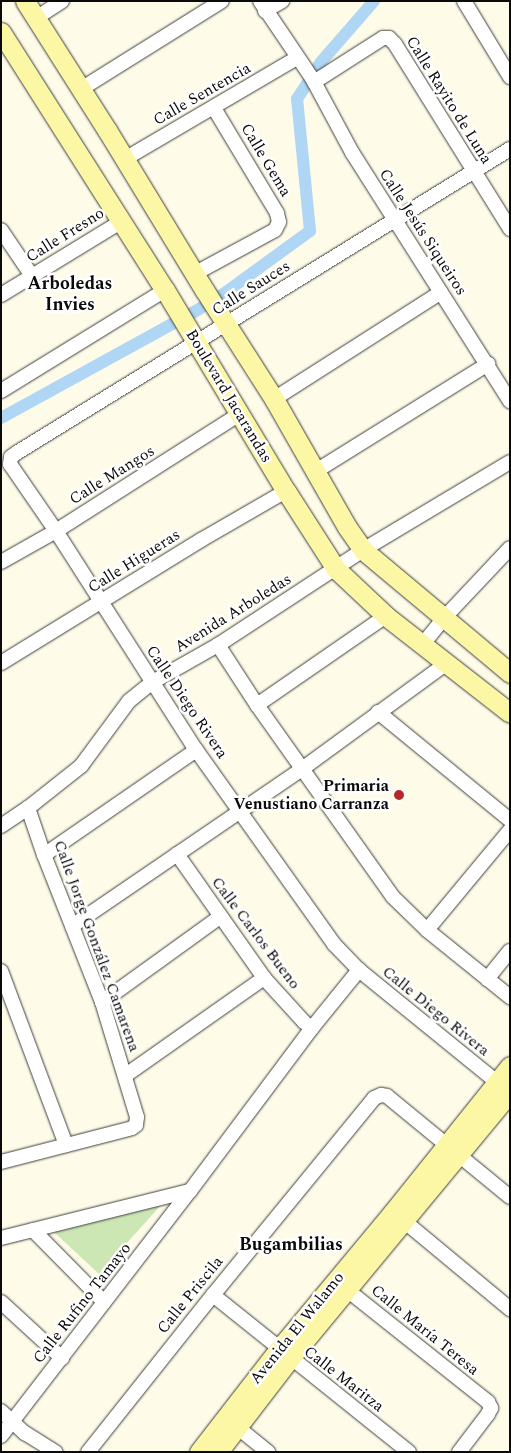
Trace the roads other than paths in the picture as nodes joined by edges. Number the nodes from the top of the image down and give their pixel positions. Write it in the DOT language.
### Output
graph roads {
  1 [pos="25,1"];
  2 [pos="62,1"];
  3 [pos="222,1"];
  4 [pos="282,1"];
  5 [pos="464,1"];
  6 [pos="263,6"];
  7 [pos="36,18"];
  8 [pos="1,32"];
  9 [pos="297,58"];
  10 [pos="311,77"];
  11 [pos="510,78"];
  12 [pos="81,90"];
  13 [pos="214,108"];
  14 [pos="510,149"];
  15 [pos="124,160"];
  16 [pos="474,171"];
  17 [pos="122,221"];
  18 [pos="394,221"];
  19 [pos="510,229"];
  20 [pos="1,230"];
  21 [pos="194,274"];
  22 [pos="32,276"];
  23 [pos="165,290"];
  24 [pos="441,292"];
  25 [pos="1,295"];
  26 [pos="221,317"];
  27 [pos="196,343"];
  28 [pos="488,364"];
  29 [pos="1,391"];
  30 [pos="274,399"];
  31 [pos="510,400"];
  32 [pos="240,414"];
  33 [pos="11,457"];
  34 [pos="510,462"];
  35 [pos="316,471"];
  36 [pos="286,491"];
  37 [pos="56,531"];
  38 [pos="510,548"];
  39 [pos="364,550"];
  40 [pos="1,562"];
  41 [pos="336,569"];
  42 [pos="100,602"];
  43 [pos="386,616"];
  44 [pos="444,618"];
  45 [pos="423,644"];
  46 [pos="218,645"];
  47 [pos="1,662"];
  48 [pos="447,663"];
  49 [pos="510,673"];
  50 [pos="152,683"];
  51 [pos="256,705"];
  52 [pos="378,712"];
  53 [pos="510,713"];
  54 [pos="196,750"];
  55 [pos="302,769"];
  56 [pos="28,808"];
  57 [pos="241,811"];
  58 [pos="510,820"];
  59 [pos="1,826"];
  60 [pos="510,830"];
  61 [pos="177,854"];
  62 [pos="44,855"];
  63 [pos="220,917"];
  64 [pos="72,926"];
  65 [pos="427,930"];
  66 [pos="510,951"];
  67 [pos="358,970"];
  68 [pos="1,971"];
  69 [pos="264,978"];
  70 [pos="487,979"];
  71 [pos="510,997"];
  72 [pos="102,1002"];
  73 [pos="312,1028"];
  74 [pos="510,1066"];
  75 [pos="126,1075"];
  76 [pos="506,1090"];
  77 [pos="66,1145"];
  78 [pos="453,1149"];
  79 [pos="1,1162"];
  80 [pos="190,1191"];
  81 [pos="510,1197"];
  82 [pos="398,1217"];
  83 [pos="33,1230"];
  84 [pos="1,1238"];
  85 [pos="342,1286"];
  86 [pos="212,1294"];
  87 [pos="1,1302"];
  88 [pos="104,1302"];
  89 [pos="510,1309"];
  90 [pos="285,1354"];
  91 [pos="62,1358"];
  92 [pos="1,1411"];
  93 [pos="13,1422"];
  94 [pos="231,1422"];
  95 [pos="1,1436"];
  96 [pos="56,1452"];
  97 [pos="88,1452"];
  98 [pos="199,1452"];
  99 [pos="218,1452"];
  100 [pos="268,1452"];
  101 [pos="409,1452"];
  102 [pos="459,1452"];
  1 -- 7 [label="main road"];
  2 -- 7 [label="street"];
  3 -- 12 [label="street"];
  4 -- 6 [label="street"];
  5 -- 11 [label="street"];
  6 -- 9 [label="street, Calle Jesús Siqueiros"];
  7 -- 12 [label="main road"];
  8 -- 17 [label="main road, Boulevard Jacarandas"];
  9 -- 10 [label="street, Calle Jesús Siqueiros"];
  9 -- 13 [label="street, Calle Sentencia"];
  10 -- 16 [label="street, Calle Rayito de Luna"];
  10 -- 18 [label="street, Calle Jesús Siqueiros"];
  12 -- 15 [label="main road"];
  13 -- 15 [label="street, Calle Sentencia"];
  13 -- 21 [label="street, Calle Gema"];
  14 -- 16 [label="street, Calle Sauces"];
  15 -- 21 [label="main road"];
  16 -- 18 [label="street, Calle Sauces"];
  16 -- 19 [label="street, Calle Rayito de Luna"];
  17 -- 22 [label="street, Calle Fresno"];
  17 -- 23 [label="main road, Boulevard Jacarandas"];
  18 -- 24 [label="street, Calle Jesús Siqueiros"];
  18 -- 26 [label="street, Calle Sauces"];
  20 -- 22 [label="street"];
  21 -- 26 [label="main road"];
  22 -- 25 [label="street, Calle Fresno"];
  23 -- 27 [label="main road, Boulevard Jacarandas"];
  23 -- 29 [label="street"];
  24 -- 28 [label="street, Calle Jesús Siqueiros"];
  24 -- 30 [label="street"];
  26 -- 27 [label="street, Calle Sauces"];
  26 -- 30 [label="main road"];
  27 -- 32 [label="main road, Boulevard Jacarandas"];
  27 -- 33 [label="street, Calle Sauces"];
  28 -- 31 [label="street, Calle Jesús Siqueiros"];
  28 -- 35 [label="street"];
  30 -- 35 [label="main road"];
  32 -- 36 [label="main road, Boulevard Jacarandas"];
  32 -- 37 [label="street, Calle Mangos"];
  33 -- 37 [label="street, Calle Diego Rivera"];
  34 -- 39 [label="street, Avenida Arboledas"];
  35 -- 39 [label="main road"];
  36 -- 41 [label="main road, Boulevard Jacarandas"];
  36 -- 42 [label="street, Calle Higueras"];
  37 -- 40 [label="street, Calle Mangos"];
  37 -- 42 [label="street, Calle Diego Rivera"];
  38 -- 44 [label="street"];
  39 -- 41 [label="street, Avenida Arboledas"];
  39 -- 44 [label="main road"];
  41 -- 43 [label="main road, Boulevard Jacarandas"];
  41 -- 46 [label="street, Avenida Arboledas"];
  42 -- 47 [label="street, Calle Higueras"];
  42 -- 50 [label="street, Calle Diego Rivera"];
  43 -- 45 [label="main road, Boulevard Jacarandas"];
  43 -- 51 [label="street"];
  44 -- 45 [label="street"];
  44 -- 49 [label="main road"];
  45 -- 48 [label="main road, Boulevard Jacarandas"];
  46 -- 50 [label="street, Avenida Arboledas"];
  46 -- 51 [label="street"];
  48 -- 52 [label="street"];
  48 -- 53 [label="main road, Boulevard Jacarandas"];
  50 -- 54 [label="street, Calle Diego Rivera"];
  50 -- 56 [label="street, Avenida Arboledas"];
  51 -- 55 [label="street"];
  52 -- 55 [label="street"];
  52 -- 58 [label="street"];
  54 -- 57 [label="street, Calle Diego Rivera"];
  54 -- 62 [label="street"];
  55 -- 57 [label="street"];
  55 -- 65 [label="street"];
  56 -- 59 [label="street, Avenida Arboledas"];
  56 -- 62 [label="street, Calle Jorge González Camarena"];
  57 -- 61 [label="street"];
  57 -- 67 [label="street, Calle Diego Rivera"];
  60 -- 65 [label="street"];
  61 -- 63 [label="street, Calle Carlos Bueno"];
  61 -- 64 [label="street"];
  62 -- 64 [label="street, Calle Jorge González Camarena"];
  63 -- 69 [label="street, Calle Carlos Bueno"];
  63 -- 72 [label="street"];
  64 -- 72 [label="street, Calle Jorge González Camarena"];
  65 -- 70 [label="street"];
  66 -- 70 [label="street"];
  67 -- 73 [label="street, Calle Rufino Tamayo"];
  67 -- 76 [label="street, Calle Diego Rivera"];
  68 -- 77 [label="street"];
  69 -- 73 [label="street, Calle Carlos Bueno"];
  69 -- 75 [label="street"];
  70 -- 71 [label="street"];
  72 -- 75 [label="street, Calle Jorge González Camarena"];
  73 -- 80 [label="street, Calle Rufino Tamayo"];
  74 -- 76 [label="main road, Avenida El Walamo"];
  75 -- 77 [label="street, Calle Jorge González Camarena"];
  76 -- 78 [label="main road, Avenida El Walamo"];
  77 -- 79 [label="street"];
  78 -- 81 [label="street"];
  78 -- 82 [label="main road, Avenida El Walamo"];
  78 -- 86 [label="street, Calle Priscila"];
  80 -- 83 [label="street"];
  80 -- 88 [label="street, Calle Rufino Tamayo"];
  82 -- 85 [label="main road, Avenida El Walamo"];
  82 -- 89 [label="street"];
  83 -- 84 [label="street"];
  83 -- 88 [label="street"];
  85 -- 90 [label="main road, Avenida El Walamo"];
  85 -- 102 [label="street, Calle María Teresa"];
  86 -- 90 [label="street, Calle Maritza"];
  86 -- 97 [label="street, Calle Priscila"];
  87 -- 91 [label="street"];
  88 -- 91 [label="street, Calle Rufino Tamayo"];
  90 -- 94 [label="main road, Avenida El Walamo"];
  90 -- 101 [label="street, Calle Maritza"];
  91 -- 93 [label="street, Calle Rufino Tamayo"];
  92 -- 93 [label="street"];
  93 -- 95 [label="street, Calle Rufino Tamayo"];
  93 -- 96 [label="street"];
  94 -- 98 [label="main road, Avenida El Walamo"];
  94 -- 99 [label="main road, Avenida El Walamo"];
  94 -- 100 [label="street"];
}
